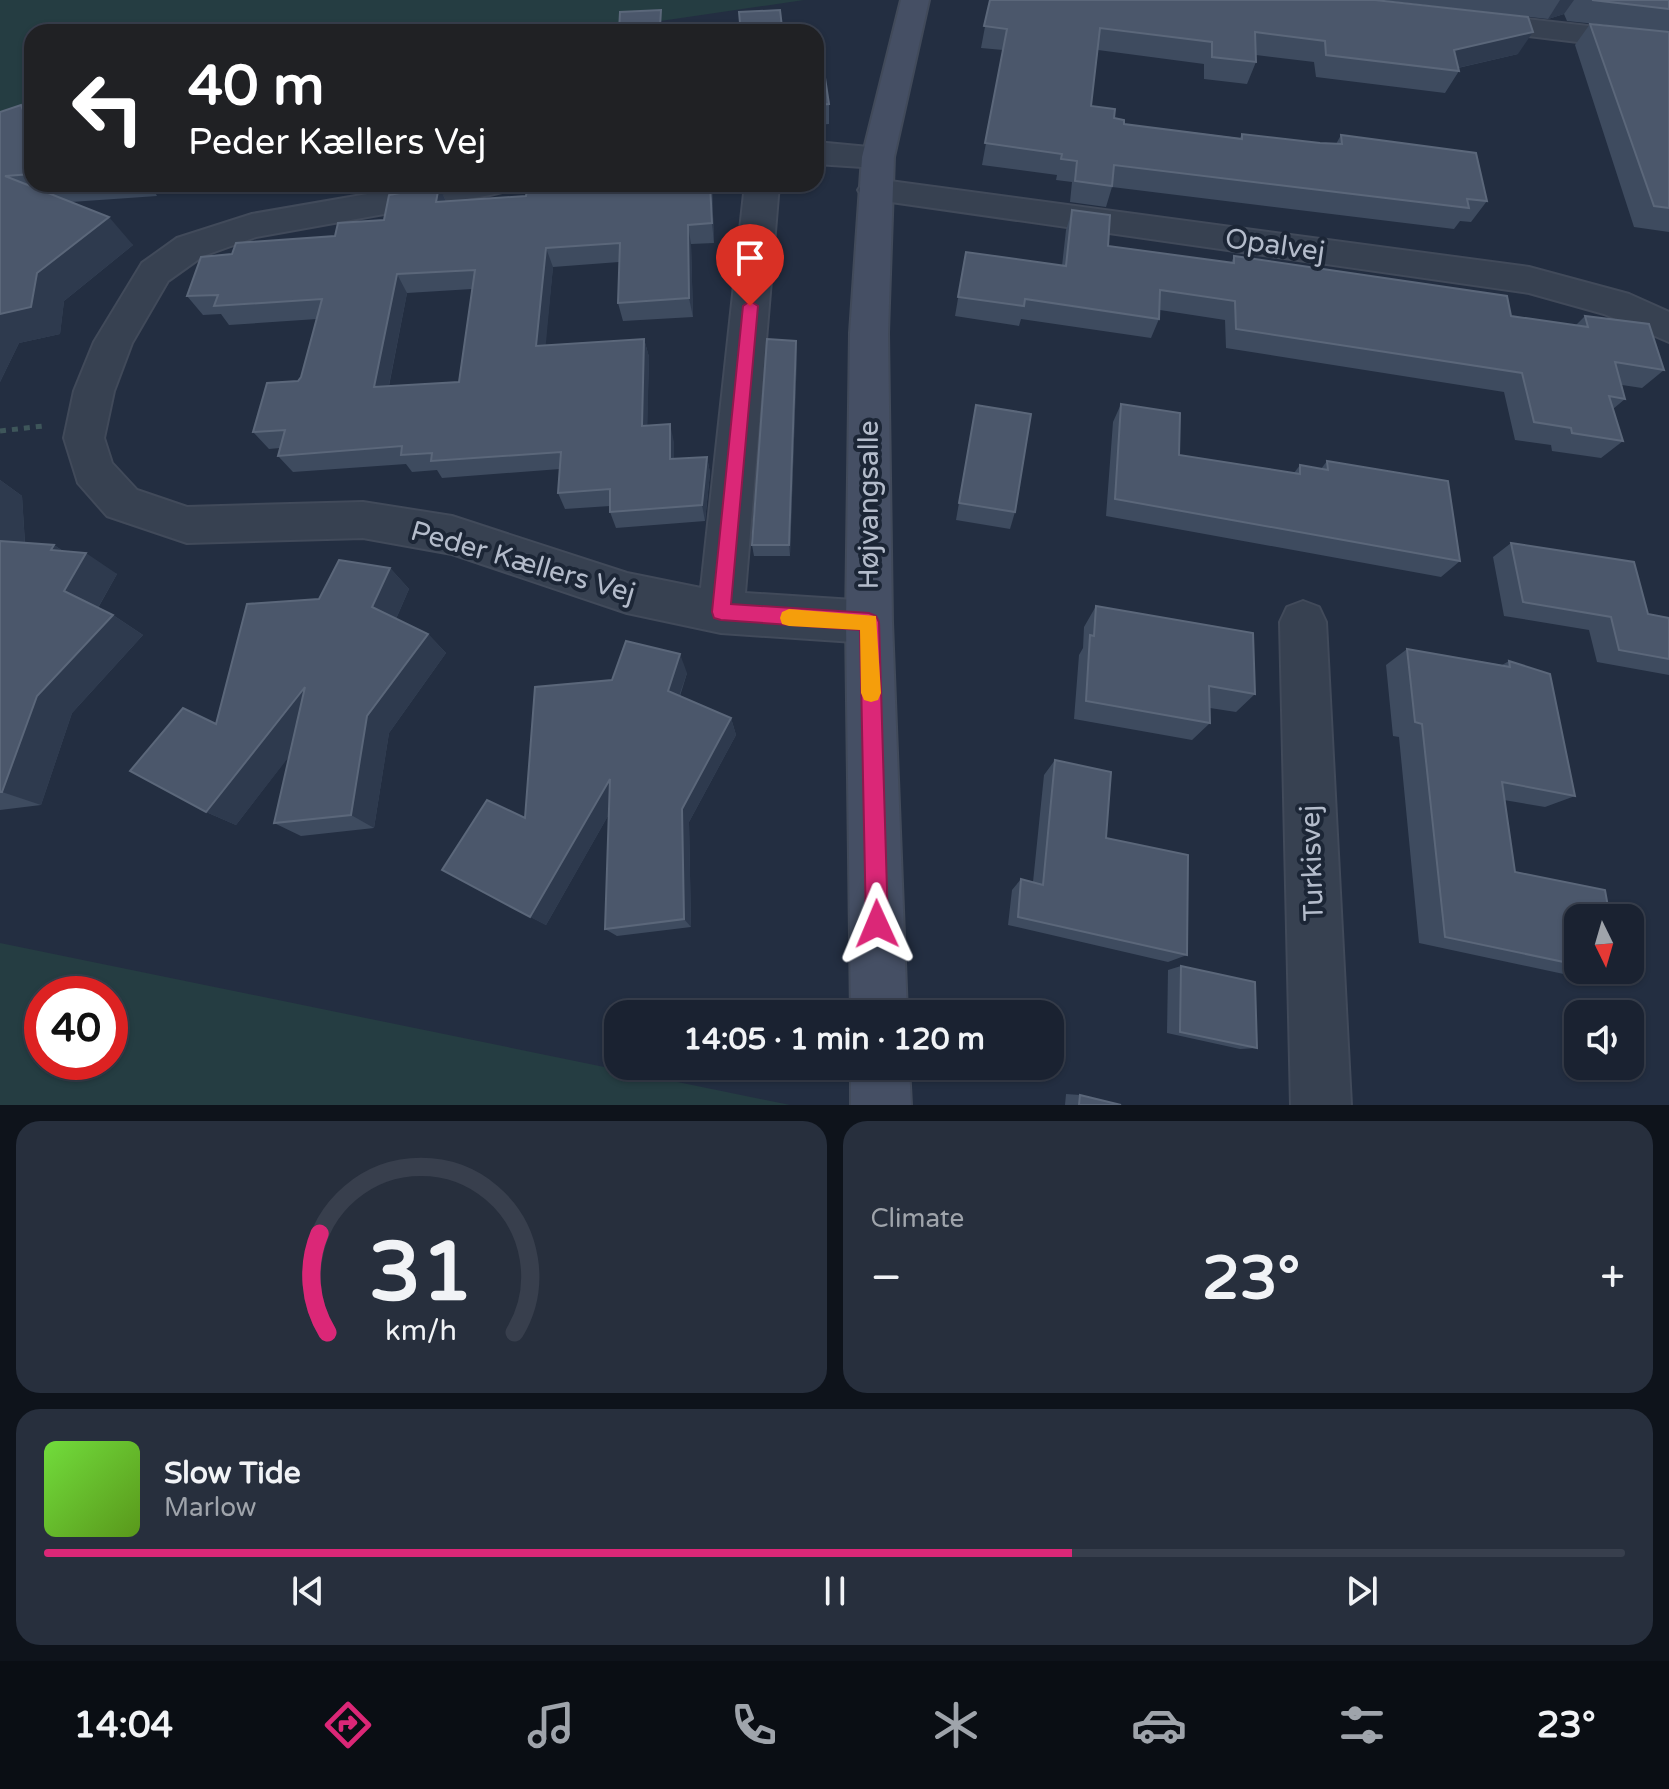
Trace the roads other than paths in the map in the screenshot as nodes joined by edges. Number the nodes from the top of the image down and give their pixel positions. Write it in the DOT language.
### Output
graph roads {
  1 [pos="915,0"];
  2 [pos="1449,19"];
  3 [pos="1669,44"];
  4 [pos="824,156"];
  5 [pos="876,174"];
  6 [pos="445,192"];
  7 [pos="761,192"];
  8 [pos="1669,328"];
  9 [pos="721,612"];
  10 [pos="869,622"];
  11 [pos="1303,622"];
  12 [pos="879,1000"];
  13 [pos="880,1080"];
  14 [pos="881,1105"];
  15 [pos="1321,1105"];
  1 -- 5 [label="street, Højvangsalle"];
  2 -- 3 [label="street"];
  4 -- 5 [label="street"];
  5 -- 8 [label="street, Opalvej"];
  5 -- 10 [label="street, Højvangsalle"];
  6 -- 9 [label="street, Peder Kællers Vej"];
  7 -- 9 [label="street"];
  9 -- 10 [label="street, Peder Kællers Vej"];
  10 -- 12 [label="street, Højvangsalle"];
  11 -- 15 [label="street, Turkisvej"];
  13 -- 14 [label="street"];
}
